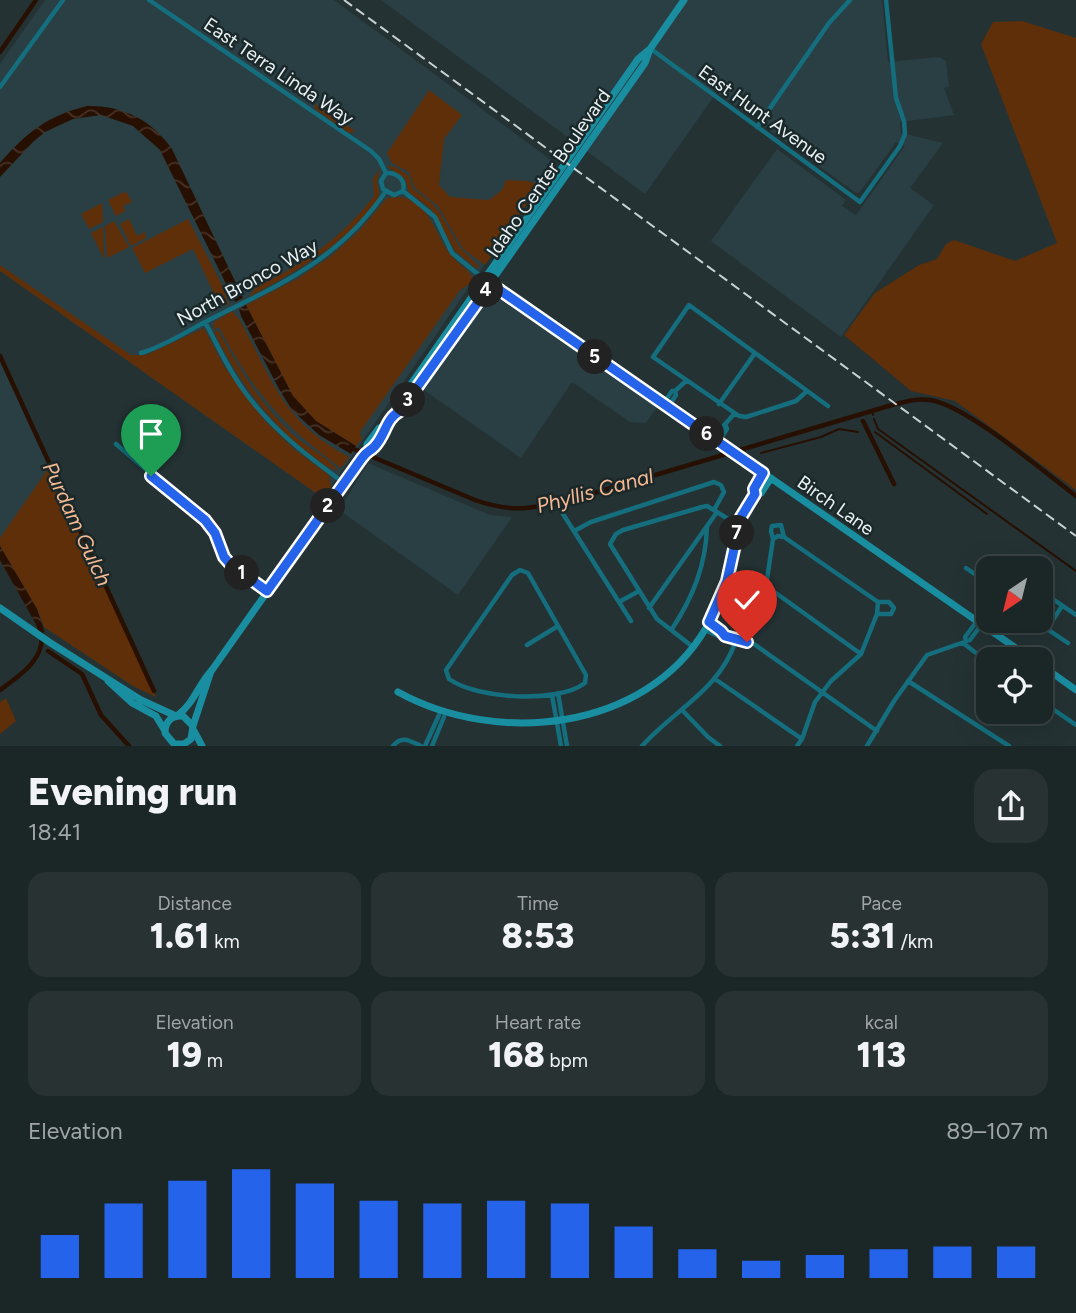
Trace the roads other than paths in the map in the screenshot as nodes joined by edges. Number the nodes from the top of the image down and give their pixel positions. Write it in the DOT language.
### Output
graph roads {
  1 [pos="62,0"];
  2 [pos="149,0"];
  3 [pos="684,0"];
  4 [pos="850,0"];
  5 [pos="886,0"];
  6 [pos="650,49"];
  7 [pos="0,87"];
  8 [pos="757,127"];
  9 [pos="386,173"];
  10 [pos="386,191"];
  11 [pos="403,191"];
  12 [pos="487,281"];
  13 [pos="205,322"];
  14 [pos="141,353"];
  15 [pos="755,353"];
  16 [pos="685,381"];
  17 [pos="807,391"];
  18 [pos="719,404"];
  19 [pos="665,405"];
  20 [pos="828,406"];
  21 [pos="734,414"];
  22 [pos="719,442"];
  23 [pos="117,444"];
  24 [pos="763,473"];
  25 [pos="771,478"];
  26 [pos="344,483"];
  27 [pos="755,494"];
  28 [pos="715,511"];
  29 [pos="563,514"];
  30 [pos="707,526"];
  31 [pos="738,526"];
  32 [pos="574,531"];
  33 [pos="784,537"];
  34 [pos="773,539"];
  35 [pos="966,568"];
  36 [pos="976,575"];
  37 [pos="267,591"];
  38 [pos="639,592"];
  39 [pos="1054,600"];
  40 [pos="619,602"];
  41 [pos="878,602"];
  42 [pos="1062,606"];
  43 [pos="0,608"];
  44 [pos="649,608"];
  45 [pos="877,614"];
  46 [pos="1076,615"];
  47 [pos="1054,618"];
  48 [pos="631,621"];
  49 [pos="976,621"];
  50 [pos="709,622"];
  51 [pos="558,626"];
  52 [pos="976,626"];
  53 [pos="671,629"];
  54 [pos="705,630"];
  55 [pos="995,634"];
  56 [pos="1054,634"];
  57 [pos="725,636"];
  58 [pos="736,640"];
  59 [pos="964,642"];
  60 [pos="1068,643"];
  61 [pos="527,645"];
  62 [pos="1014,647"];
  63 [pos="693,648"];
  64 [pos="976,652"];
  65 [pos="861,654"];
  66 [pos="212,670"];
  67 [pos="1053,674"];
  68 [pos="105,678"];
  69 [pos="715,679"];
  70 [pos="908,681"];
  71 [pos="1076,690"];
  72 [pos="398,692"];
  73 [pos="823,692"];
  74 [pos="555,694"];
  75 [pos="1053,709"];
  76 [pos="682,711"];
  77 [pos="177,716"];
  78 [pos="442,716"];
  79 [pos="1076,725"];
  80 [pos="194,728"];
  81 [pos="559,729"];
  82 [pos="491,730"];
  83 [pos="877,731"];
  84 [pos="165,732"];
  85 [pos="802,739"];
  86 [pos="180,745"];
  87 [pos="160,746"];
  88 [pos="202,746"];
  89 [pos="393,746"];
  90 [pos="423,746"];
  91 [pos="432,746"];
  92 [pos="561,746"];
  93 [pos="568,746"];
  94 [pos="642,746"];
  95 [pos="720,746"];
  96 [pos="797,746"];
  97 [pos="867,746"];
  98 [pos="1009,746"];
  1 -- 7 [label="street"];
  2 -- 9 [label="street, East Terra Linda Way"];
  3 -- 6 [label="main road, Idaho Center Boulevard"];
  4 -- 8 [label="street"];
  5 -- 8 [label="street, East Hunt Avenue"];
  6 -- 8 [label="street, East Hunt Avenue"];
  6 -- 12 [label="main road, Idaho Center Boulevard"];
  9 -- 10 [label="street"];
  9 -- 11 [label="street"];
  10 -- 11 [label="street"];
  10 -- 13 [label="street, North Bronco Way"];
  11 -- 12 [label="street"];
  12 -- 19 [label="main road, Birch Lane"];
  12 -- 26 [label="main road, Idaho Center Boulevard"];
  13 -- 14 [label="street, North Bronco Way"];
  13 -- 26 [label="street"];
  15 -- 16 [label="street"];
  15 -- 17 [label="street"];
  15 -- 18 [label="street"];
  16 -- 18 [label="street"];
  16 -- 19 [label="street"];
  17 -- 20 [label="street"];
  17 -- 21 [label="street"];
  18 -- 21 [label="street"];
  19 -- 22 [label="main road, Birch Lane"];
  21 -- 22 [label="street"];
  22 -- 24 [label="main road, Birch Lane"];
  23 -- 37 [label="street"];
  24 -- 25 [label="main road, Birch Lane"];
  24 -- 27 [label="main road"];
  25 -- 27 [label="main road"];
  25 -- 49 [label="main road, Birch Lane"];
  26 -- 37 [label="main road, Idaho Center Boulevard"];
  27 -- 31 [label="main road"];
  28 -- 30 [label="street"];
  28 -- 31 [label="street"];
  28 -- 32 [label="street"];
  28 -- 38 [label="street"];
  29 -- 32 [label="street"];
  30 -- 44 [label="street"];
  30 -- 53 [label="street"];
  31 -- 50 [label="main road"];
  32 -- 40 [label="street"];
  33 -- 34 [label="street"];
  33 -- 34 [label="street"];
  33 -- 41 [label="street"];
  34 -- 65 [label="street"];
  35 -- 36 [label="street"];
  37 -- 66 [label="main road, Idaho Center Boulevard"];
  38 -- 40 [label="street"];
  38 -- 44 [label="street"];
  39 -- 42 [label="street"];
  40 -- 48 [label="street"];
  41 -- 45 [label="street"];
  41 -- 45 [label="street"];
  42 -- 46 [label="street"];
  42 -- 47 [label="street"];
  43 -- 68 [label="main road"];
  44 -- 53 [label="street"];
  45 -- 65 [label="street"];
  50 -- 54 [label="main road"];
  50 -- 57 [label="street"];
  51 -- 61 [label="street"];
  51 -- 74 [label="street"];
  51 -- 74 [label="street"];
  52 -- 59 [label="street"];
  53 -- 63 [label="street"];
  54 -- 57 [label="street"];
  54 -- 63 [label="main road"];
  55 -- 62 [label="main road, Birch Lane"];
  56 -- 60 [label="street"];
  57 -- 58 [label="street"];
  58 -- 69 [label="street"];
  58 -- 73 [label="street"];
  59 -- 64 [label="street"];
  59 -- 70 [label="street"];
  63 -- 81 [label="main road"];
  65 -- 73 [label="street"];
  66 -- 77 [label="main road, Idaho Center Boulevard"];
  66 -- 80 [label="main road, Idaho Center Boulevard"];
  67 -- 71 [label="main road"];
  68 -- 77 [label="main road"];
  68 -- 84 [label="main road"];
  69 -- 76 [label="street"];
  69 -- 85 [label="street"];
  70 -- 83 [label="street"];
  70 -- 98 [label="street"];
  72 -- 78 [label="main road"];
  73 -- 83 [label="street"];
  73 -- 85 [label="street"];
  74 -- 81 [label="street"];
  75 -- 79 [label="street"];
  76 -- 94 [label="street"];
  76 -- 95 [label="street"];
  77 -- 80 [label="main road"];
  77 -- 84 [label="main road"];
  78 -- 82 [label="main road"];
  78 -- 90 [label="street"];
  78 -- 91 [label="street"];
  80 -- 86 [label="main road"];
  80 -- 88 [label="main road"];
  81 -- 92 [label="street"];
  81 -- 93 [label="street"];
  83 -- 97 [label="street"];
  84 -- 86 [label="main road"];
  84 -- 87 [label="main road"];
  85 -- 96 [label="street"];
  89 -- 90 [label="street"];
}
